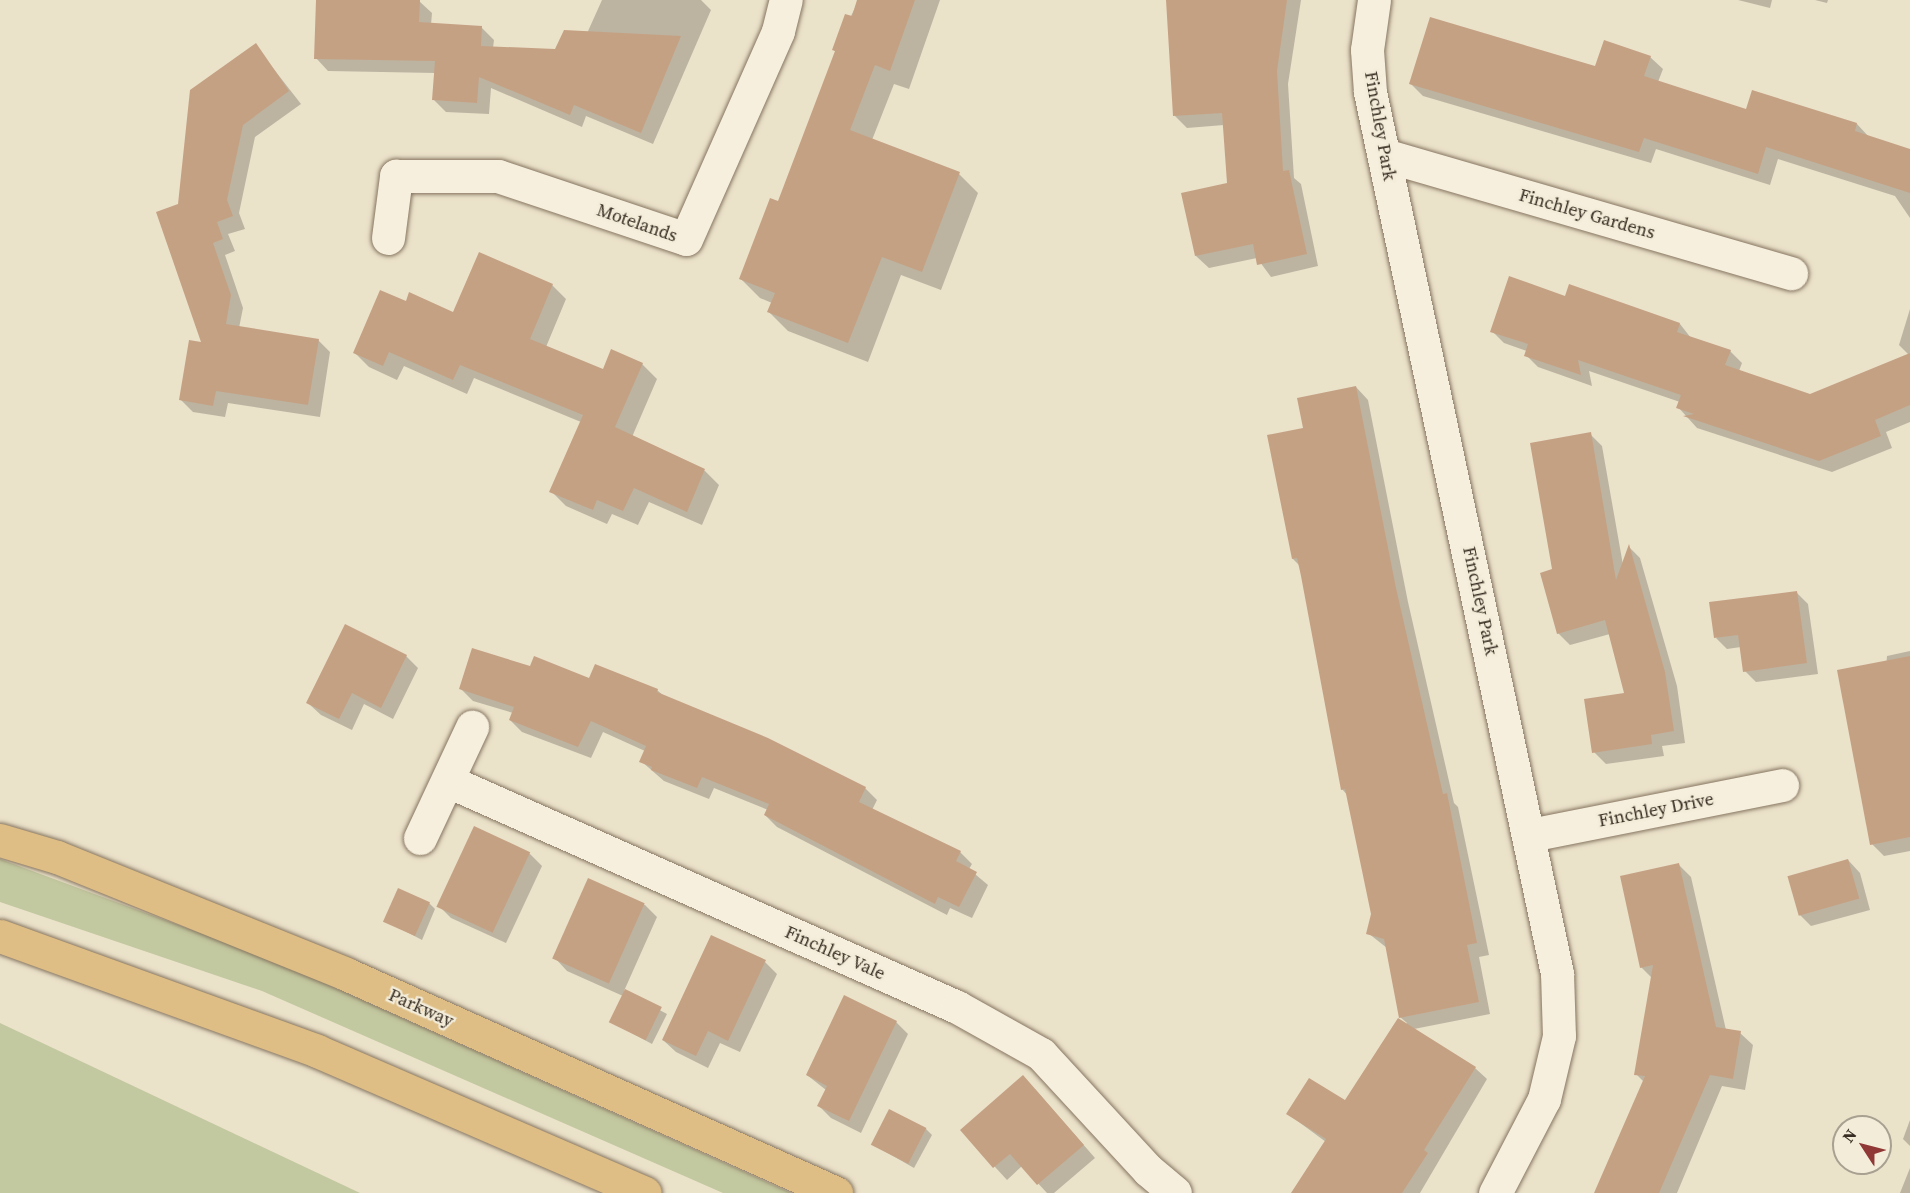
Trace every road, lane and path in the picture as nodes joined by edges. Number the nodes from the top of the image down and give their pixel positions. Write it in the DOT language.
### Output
graph roads {
  1 [pos="786,0"];
  2 [pos="1374,0"];
  3 [pos="1384,155"];
  4 [pos="388,238"];
  5 [pos="1791,273"];
  6 [pos="472,727"];
  7 [pos="448,781"];
  8 [pos="1782,785"];
  9 [pos="1530,835"];
  10 [pos="420,838"];
  11 [pos="0,840"];
  12 [pos="0,936"];
  13 [pos="645,1193"];
  14 [pos="836,1193"];
  15 [pos="1175,1193"];
  16 [pos="1495,1193"];
  1 -- 4 [label="street, Motelands"];
  2 -- 3 [label="street, Finchley Park"];
  3 -- 5 [label="street, Finchley Gardens"];
  3 -- 9 [label="street, Finchley Park"];
  6 -- 7 [label="street"];
  7 -- 10 [label="street"];
  7 -- 15 [label="street, Finchley Vale"];
  8 -- 9 [label="street, Finchley Drive"];
  9 -- 16 [label="street, Finchley Park"];
  11 -- 14 [label="highway, Parkway"];
  12 -- 13 [label="highway"];
}
